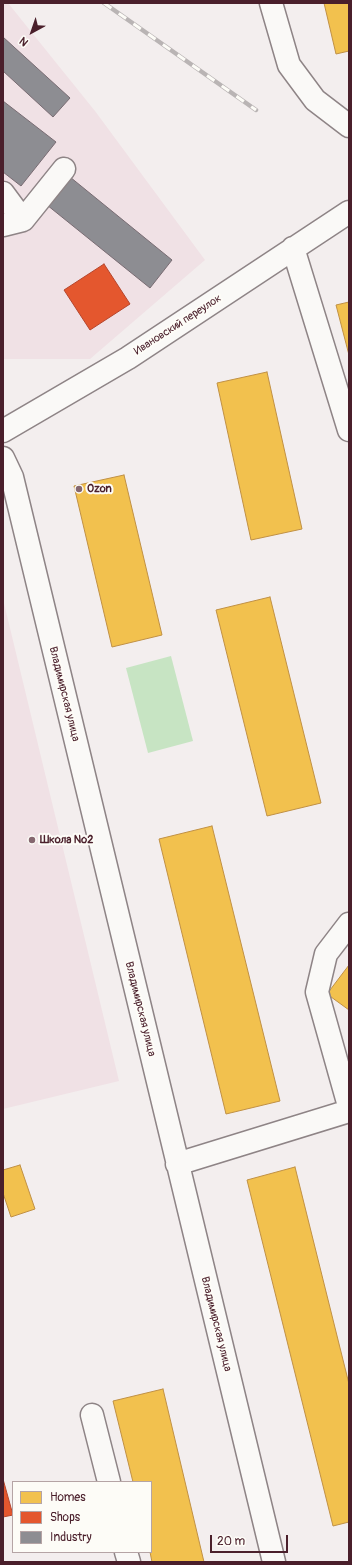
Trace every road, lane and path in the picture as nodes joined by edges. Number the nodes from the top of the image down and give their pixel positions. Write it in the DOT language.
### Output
graph roads {
  1 [pos="271,3"];
  2 [pos="349,126"];
  3 [pos="64,169"];
  4 [pos="3,193"];
  5 [pos="349,212"];
  6 [pos="13,223"];
  7 [pos="293,248"];
  8 [pos="349,430"];
  9 [pos="3,431"];
  10 [pos="3,458"];
  11 [pos="349,924"];
  12 [pos="349,1106"];
  13 [pos="349,1111"];
  14 [pos="177,1164"];
  15 [pos="92,1415"];
  16 [pos="109,1481"];
  17 [pos="274,1562"];
  1 -- 2 [label="street"];
  3 -- 6 [label="street"];
  4 -- 6 [label="street"];
  5 -- 7 [label="street, Ивановский переулок"];
  7 -- 8 [label="street"];
  7 -- 9 [label="street, Ивановский переулок"];
  10 -- 14 [label="street, Владимирская улица"];
  11 -- 12 [label="street"];
  13 -- 14 [label="street"];
  14 -- 17 [label="street, Владимирская улица"];
  15 -- 16 [label="street"];
}
